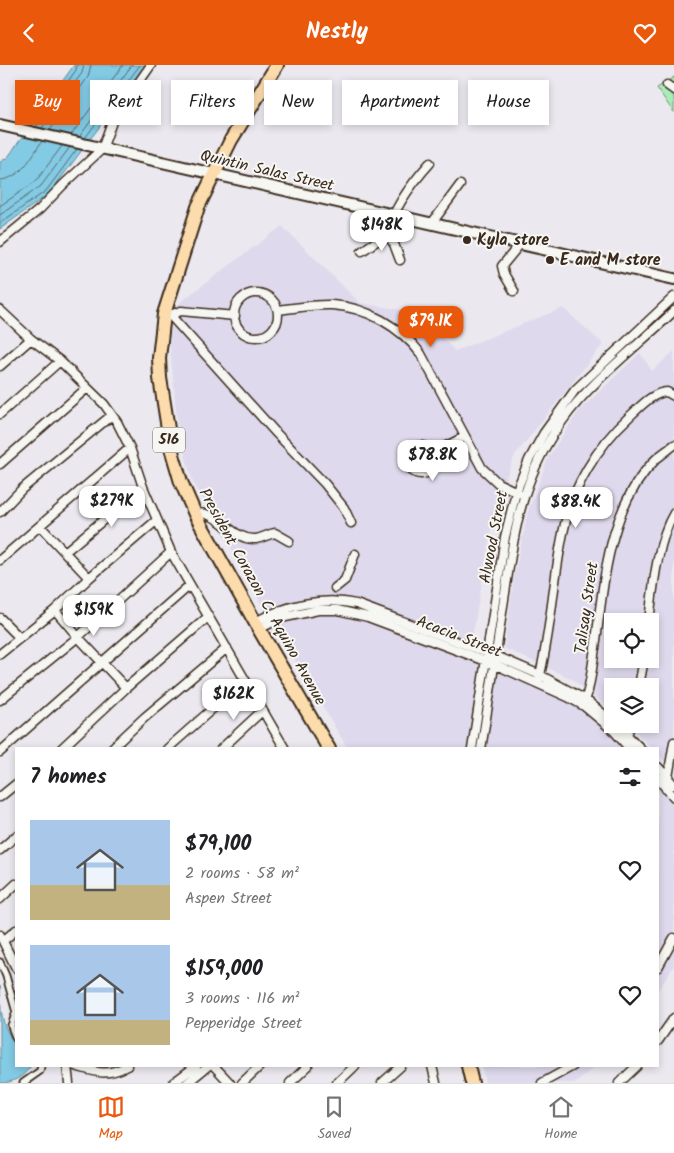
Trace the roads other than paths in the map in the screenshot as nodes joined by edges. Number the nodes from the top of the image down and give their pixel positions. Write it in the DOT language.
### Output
graph roads {
  1 [pos="150,65"];
  2 [pos="277,65"];
  3 [pos="3,125"];
  4 [pos="98,148"];
  5 [pos="430,163"];
  6 [pos="214,173"];
  7 [pos="460,185"];
  8 [pos="393,214"];
  9 [pos="432,223"];
  10 [pos="387,234"];
  11 [pos="0,243"];
  12 [pos="520,243"];
  13 [pos="362,251"];
  14 [pos="400,259"];
  15 [pos="674,279"];
  16 [pos="514,291"];
  17 [pos="674,297"];
  18 [pos="278,310"];
  19 [pos="674,311"];
  20 [pos="1,312"];
  21 [pos="167,314"];
  22 [pos="235,317"];
  23 [pos="652,317"];
  24 [pos="660,325"];
  25 [pos="31,339"];
  26 [pos="60,361"];
  27 [pos="0,366"];
  28 [pos="87,387"];
  29 [pos="671,394"];
  30 [pos="0,414"];
  31 [pos="112,415"];
  32 [pos="464,437"];
  33 [pos="674,445"];
  34 [pos="130,449"];
  35 [pos="433,453"];
  36 [pos="0,464"];
  37 [pos="143,487"];
  38 [pos="520,494"];
  39 [pos="0,512"];
  40 [pos="674,513"];
  41 [pos="195,514"];
  42 [pos="156,520"];
  43 [pos="351,523"];
  44 [pos="40,526"];
  45 [pos="289,541"];
  46 [pos="66,551"];
  47 [pos="171,552"];
  48 [pos="2,555"];
  49 [pos="354,555"];
  50 [pos="88,578"];
  51 [pos="190,585"];
  52 [pos="335,589"];
  53 [pos="55,610"];
  54 [pos="650,613"];
  55 [pos="208,617"];
  56 [pos="0,618"];
  57 [pos="257,625"];
  58 [pos="78,637"];
  59 [pos="20,638"];
  60 [pos="227,649"];
  61 [pos="0,654"];
  62 [pos="491,658"];
  63 [pos="102,662"];
  64 [pos="540,675"];
  65 [pos="245,680"];
  66 [pos="538,684"];
  67 [pos="126,688"];
  68 [pos="0,701"];
  69 [pos="585,703"];
  70 [pos="262,711"];
  71 [pos="604,716"];
  72 [pos="628,735"];
  73 [pos="624,742"];
  74 [pos="674,742"];
  75 [pos="284,745"];
  76 [pos="63,747"];
  77 [pos="113,747"];
  78 [pos="169,747"];
  79 [pos="223,747"];
  80 [pos="328,747"];
  81 [pos="472,747"];
  82 [pos="481,747"];
  83 [pos="628,747"];
  84 [pos="639,747"];
  85 [pos="0,752"];
  86 [pos="659,769"];
  87 [pos="15,785"];
  88 [pos="669,785"];
  89 [pos="0,797"];
  90 [pos="674,797"];
  91 [pos="15,837"];
  92 [pos="0,850"];
  93 [pos="15,885"];
  94 [pos="0,899"];
  95 [pos="15,931"];
  96 [pos="2,938"];
  97 [pos="674,938"];
  98 [pos="0,962"];
  99 [pos="659,965"];
  100 [pos="15,967"];
  101 [pos="15,1008"];
  102 [pos="15,1014"];
  103 [pos="674,1018"];
  104 [pos="15,1036"];
  105 [pos="659,1040"];
  106 [pos="41,1067"];
  107 [pos="68,1067"];
  108 [pos="80,1067"];
  109 [pos="125,1067"];
  110 [pos="195,1067"];
  111 [pos="207,1067"];
  112 [pos="215,1067"];
  113 [pos="259,1067"];
  114 [pos="307,1067"];
  115 [pos="355,1067"];
  116 [pos="400,1067"];
  117 [pos="432,1067"];
  118 [pos="468,1067"];
  119 [pos="571,1067"];
  120 [pos="636,1067"];
  121 [pos="103,1078"];
  122 [pos="435,1080"];
  123 [pos="23,1083"];
  124 [pos="69,1083"];
  125 [pos="173,1083"];
  126 [pos="186,1083"];
  127 [pos="230,1083"];
  128 [pos="242,1083"];
  129 [pos="290,1083"];
  130 [pos="337,1083"];
  131 [pos="382,1083"];
  132 [pos="428,1083"];
  133 [pos="472,1083"];
  134 [pos="542,1083"];
  135 [pos="619,1083"];
  1 -- 4 [label="street"];
  2 -- 6 [label="highway, President Corazon C. Aquino Avenue / 516"];
  3 -- 4 [label="main road, Quintin Salas Street"];
  4 -- 6 [label="main road, Quintin Salas Street"];
  4 -- 11 [label="street"];
  5 -- 8 [label="street"];
  6 -- 8 [label="main road, Quintin Salas Street"];
  6 -- 21 [label="highway, President Corazon C. Aquino Avenue / 516"];
  7 -- 9 [label="street"];
  8 -- 9 [label="main road, Quintin Salas Street"];
  8 -- 10 [label="street"];
  9 -- 12 [label="main road, Quintin Salas Street"];
  10 -- 13 [label="street"];
  10 -- 14 [label="street"];
  12 -- 15 [label="main road, Quintin Salas Street"];
  12 -- 16 [label="street"];
  17 -- 23 [label="street, Alwood Street"];
  18 -- 22 [label="street"];
  18 -- 22 [label="street"];
  18 -- 32 [label="street"];
  19 -- 24 [label="street, Alwood Street"];
  20 -- 25 [label="street"];
  21 -- 22 [label="street"];
  21 -- 41 [label="highway, President Corazon C. Aquino Avenue / 516"];
  21 -- 43 [label="street"];
  23 -- 24 [label="street"];
  23 -- 38 [label="street, Alwood Street"];
  24 -- 38 [label="street, Alwood Street"];
  25 -- 26 [label="street"];
  25 -- 27 [label="street"];
  26 -- 28 [label="street"];
  26 -- 30 [label="street"];
  28 -- 31 [label="street"];
  28 -- 36 [label="street"];
  29 -- 64 [label="street"];
  31 -- 34 [label="street"];
  31 -- 39 [label="street"];
  32 -- 35 [label="street"];
  32 -- 38 [label="street"];
  33 -- 69 [label="street, Talisay Street"];
  34 -- 37 [label="street"];
  34 -- 44 [label="street"];
  37 -- 42 [label="street"];
  37 -- 46 [label="street"];
  38 -- 62 [label="street, Alwood Street"];
  40 -- 54 [label="street"];
  41 -- 45 [label="street"];
  41 -- 57 [label="highway, President Corazon C. Aquino Avenue / 516"];
  42 -- 47 [label="street"];
  42 -- 50 [label="street"];
  44 -- 46 [label="street"];
  44 -- 48 [label="street"];
  46 -- 50 [label="street"];
  47 -- 51 [label="street"];
  47 -- 58 [label="street"];
  49 -- 52 [label="street"];
  50 -- 53 [label="street"];
  51 -- 55 [label="street"];
  51 -- 63 [label="street"];
  53 -- 58 [label="street"];
  53 -- 59 [label="street"];
  55 -- 60 [label="street"];
  55 -- 67 [label="street"];
  56 -- 59 [label="street"];
  57 -- 62 [label="street, Acacia Street"];
  57 -- 80 [label="highway, President Corazon C. Aquino Avenue / 516"];
  58 -- 63 [label="street"];
  58 -- 68 [label="street"];
  59 -- 61 [label="street"];
  60 -- 65 [label="street"];
  60 -- 77 [label="street"];
  62 -- 64 [label="street, Acacia Street"];
  62 -- 66 [label="street, Acacia Street"];
  62 -- 81 [label="street, Alwood Street"];
  62 -- 82 [label="street, Alwood Street"];
  63 -- 67 [label="street"];
  63 -- 85 [label="street"];
  64 -- 66 [label="street"];
  64 -- 69 [label="street, Acacia Street"];
  65 -- 70 [label="street"];
  65 -- 78 [label="street"];
  66 -- 69 [label="street, Acacia Street"];
  67 -- 76 [label="street"];
  69 -- 71 [label="street, Acacia Street"];
  69 -- 73 [label="street, Acacia Street"];
  70 -- 75 [label="street"];
  70 -- 79 [label="street"];
  72 -- 73 [label="street"];
  72 -- 84 [label="street"];
  73 -- 83 [label="street, Acacia Street"];
  74 -- 88 [label="street"];
  86 -- 88 [label="street"];
  87 -- 89 [label="street"];
  88 -- 90 [label="street"];
  91 -- 92 [label="street"];
  93 -- 94 [label="street"];
  95 -- 96 [label="street"];
  96 -- 100 [label="street"];
  97 -- 99 [label="street"];
  98 -- 101 [label="street"];
  102 -- 104 [label="street"];
  103 -- 105 [label="street"];
  106 -- 123 [label="street"];
  107 -- 124 [label="street"];
  108 -- 121 [label="street"];
  109 -- 121 [label="street"];
  110 -- 125 [label="street"];
  111 -- 126 [label="street"];
  112 -- 127 [label="street"];
  113 -- 128 [label="street"];
  114 -- 129 [label="street"];
  115 -- 130 [label="street"];
  116 -- 131 [label="street"];
  117 -- 122 [label="street"];
  118 -- 133 [label="highway"];
  119 -- 134 [label="street"];
  120 -- 135 [label="street"];
  122 -- 132 [label="street"];
}
